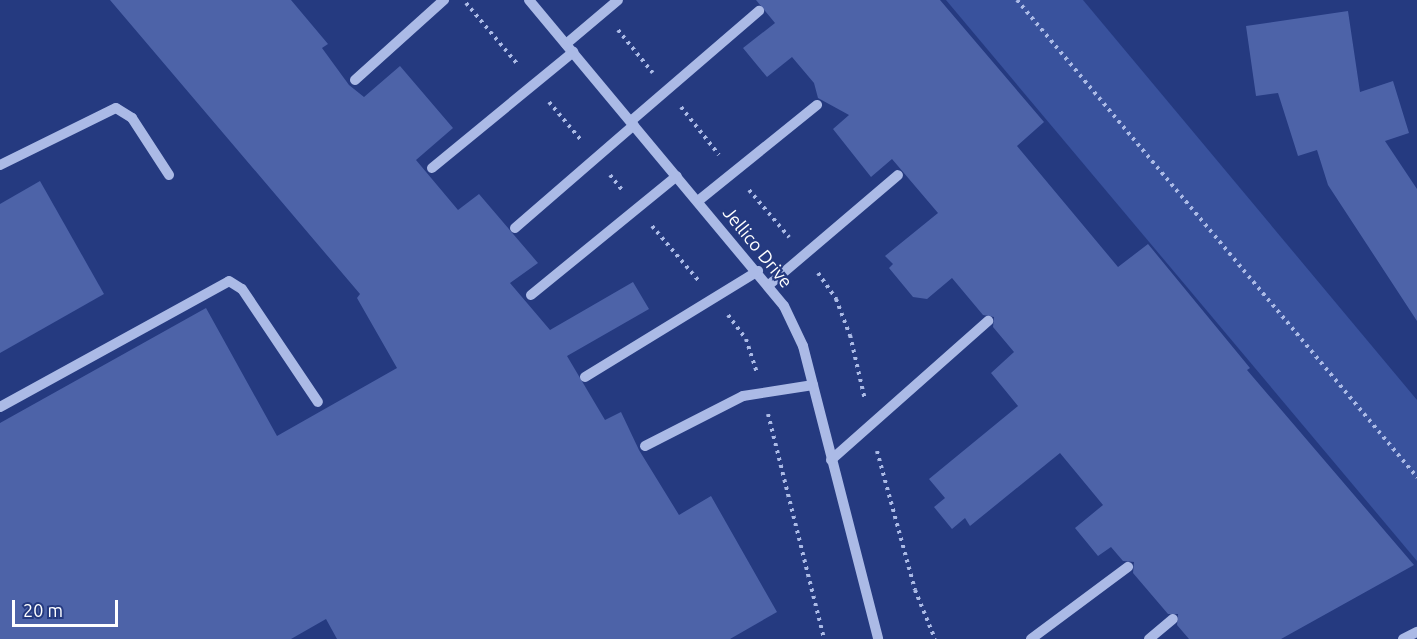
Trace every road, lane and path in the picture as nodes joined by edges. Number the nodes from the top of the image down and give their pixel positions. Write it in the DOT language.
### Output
graph roads {
  1 [pos="444,0"];
  2 [pos="529,0"];
  3 [pos="618,0"];
  4 [pos="1017,0"];
  5 [pos="759,11"];
  6 [pos="570,48"];
  7 [pos="355,80"];
  8 [pos="817,105"];
  9 [pos="632,123"];
  10 [pos="0,165"];
  11 [pos="432,168"];
  12 [pos="169,175"];
  13 [pos="898,175"];
  14 [pos="677,176"];
  15 [pos="698,201"];
  16 [pos="515,228"];
  17 [pos="758,271"];
  18 [pos="770,284"];
  19 [pos="531,295"];
  20 [pos="988,321"];
  21 [pos="585,377"];
  22 [pos="813,385"];
  23 [pos="318,402"];
  24 [pos="0,407"];
  25 [pos="645,446"];
  26 [pos="831,459"];
  27 [pos="1417,477"];
  28 [pos="1128,567"];
  29 [pos="1173,620"];
  30 [pos="1417,632"];
  31 [pos="878,639"];
  32 [pos="1031,639"];
  33 [pos="1149,639"];
  34 [pos="1403,639"];
  1 -- 7 [label="street"];
  2 -- 6 [label="street, Jellico Drive"];
  3 -- 6 [label="street"];
  4 -- 27 [label="path"];
  5 -- 9 [label="street"];
  6 -- 9 [label="street, Jellico Drive"];
  6 -- 11 [label="street"];
  8 -- 15 [label="street"];
  9 -- 14 [label="street, Jellico Drive"];
  9 -- 16 [label="street"];
  10 -- 12 [label="street"];
  13 -- 18 [label="street"];
  14 -- 15 [label="street, Jellico Drive"];
  14 -- 19 [label="street"];
  15 -- 17 [label="street, Jellico Drive"];
  17 -- 18 [label="street, Jellico Drive"];
  17 -- 21 [label="street"];
  18 -- 22 [label="street, Jellico Drive"];
  20 -- 26 [label="street"];
  22 -- 25 [label="street"];
  22 -- 26 [label="street, Jellico Drive"];
  23 -- 24 [label="street"];
  26 -- 31 [label="street, Jellico Drive"];
  28 -- 32 [label="street"];
  29 -- 33 [label="street"];
  30 -- 34 [label="street"];
}
